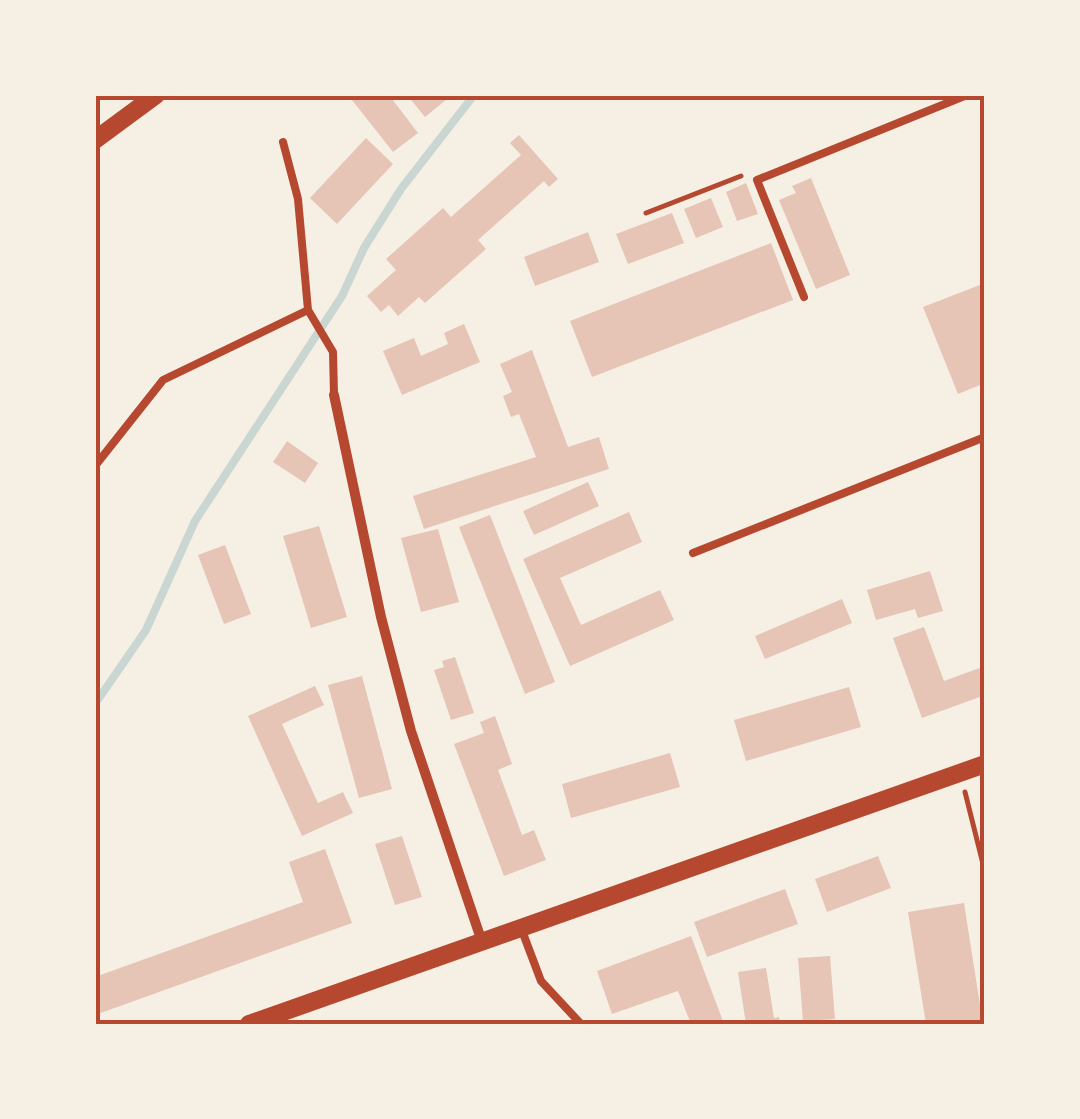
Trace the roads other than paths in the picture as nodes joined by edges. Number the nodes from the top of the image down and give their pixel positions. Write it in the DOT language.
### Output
graph roads {
  1 [pos="156,95"];
  2 [pos="967,95"];
  3 [pos="95,140"];
  4 [pos="283,142"];
  5 [pos="804,297"];
  6 [pos="308,310"];
  7 [pos="334,395"];
  8 [pos="985,438"];
  9 [pos="95,466"];
  10 [pos="693,554"];
  11 [pos="985,764"];
  12 [pos="522,928"];
  13 [pos="482,942"];
  14 [pos="249,1024"];
  15 [pos="581,1024"];
  1 -- 3 [label="street"];
  2 -- 5 [label="lane"];
  4 -- 6 [label="lane"];
  6 -- 7 [label="lane"];
  6 -- 9 [label="lane"];
  7 -- 13 [label="street"];
  8 -- 10 [label="lane"];
  11 -- 12 [label="street"];
  12 -- 13 [label="street"];
  12 -- 15 [label="lane"];
  13 -- 14 [label="street"];
}
